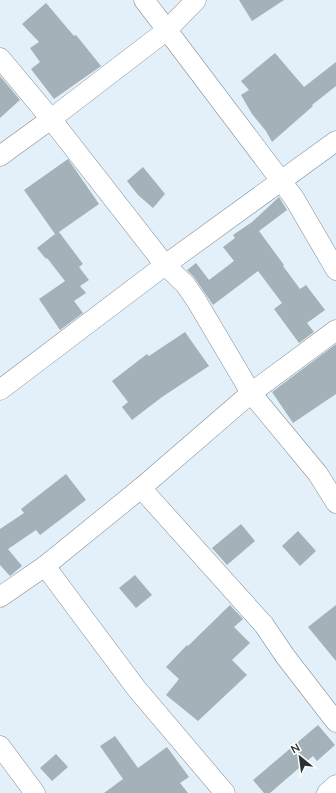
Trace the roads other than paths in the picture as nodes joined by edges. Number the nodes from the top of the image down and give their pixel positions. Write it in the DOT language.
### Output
graph roads {
  1 [pos="144,0"];
  2 [pos="196,0"];
  3 [pos="167,30"];
  4 [pos="0,58"];
  5 [pos="51,119"];
  6 [pos="336,141"];
  7 [pos="0,156"];
  8 [pos="280,181"];
  9 [pos="165,265"];
  10 [pos="336,270"];
  11 [pos="336,330"];
  12 [pos="0,390"];
  13 [pos="251,393"];
  14 [pos="141,488"];
  15 [pos="336,503"];
  16 [pos="45,566"];
  17 [pos="0,597"];
  18 [pos="336,722"];
  19 [pos="0,746"];
  20 [pos="336,785"];
  21 [pos="35,793"];
  22 [pos="225,793"];
  23 [pos="327,793"];
  1 -- 3 [label="street"];
  2 -- 3 [label="street"];
  3 -- 5 [label="street"];
  3 -- 8 [label="street"];
  4 -- 5 [label="street"];
  5 -- 7 [label="street"];
  5 -- 9 [label="street"];
  6 -- 8 [label="street"];
  8 -- 9 [label="street"];
  8 -- 10 [label="street"];
  9 -- 12 [label="street"];
  9 -- 13 [label="street"];
  11 -- 13 [label="street"];
  13 -- 14 [label="street"];
  13 -- 15 [label="street"];
  14 -- 16 [label="street"];
  14 -- 18 [label="street"];
  16 -- 17 [label="street"];
  16 -- 22 [label="street"];
  19 -- 21 [label="street"];
  20 -- 23 [label="street"];
}
